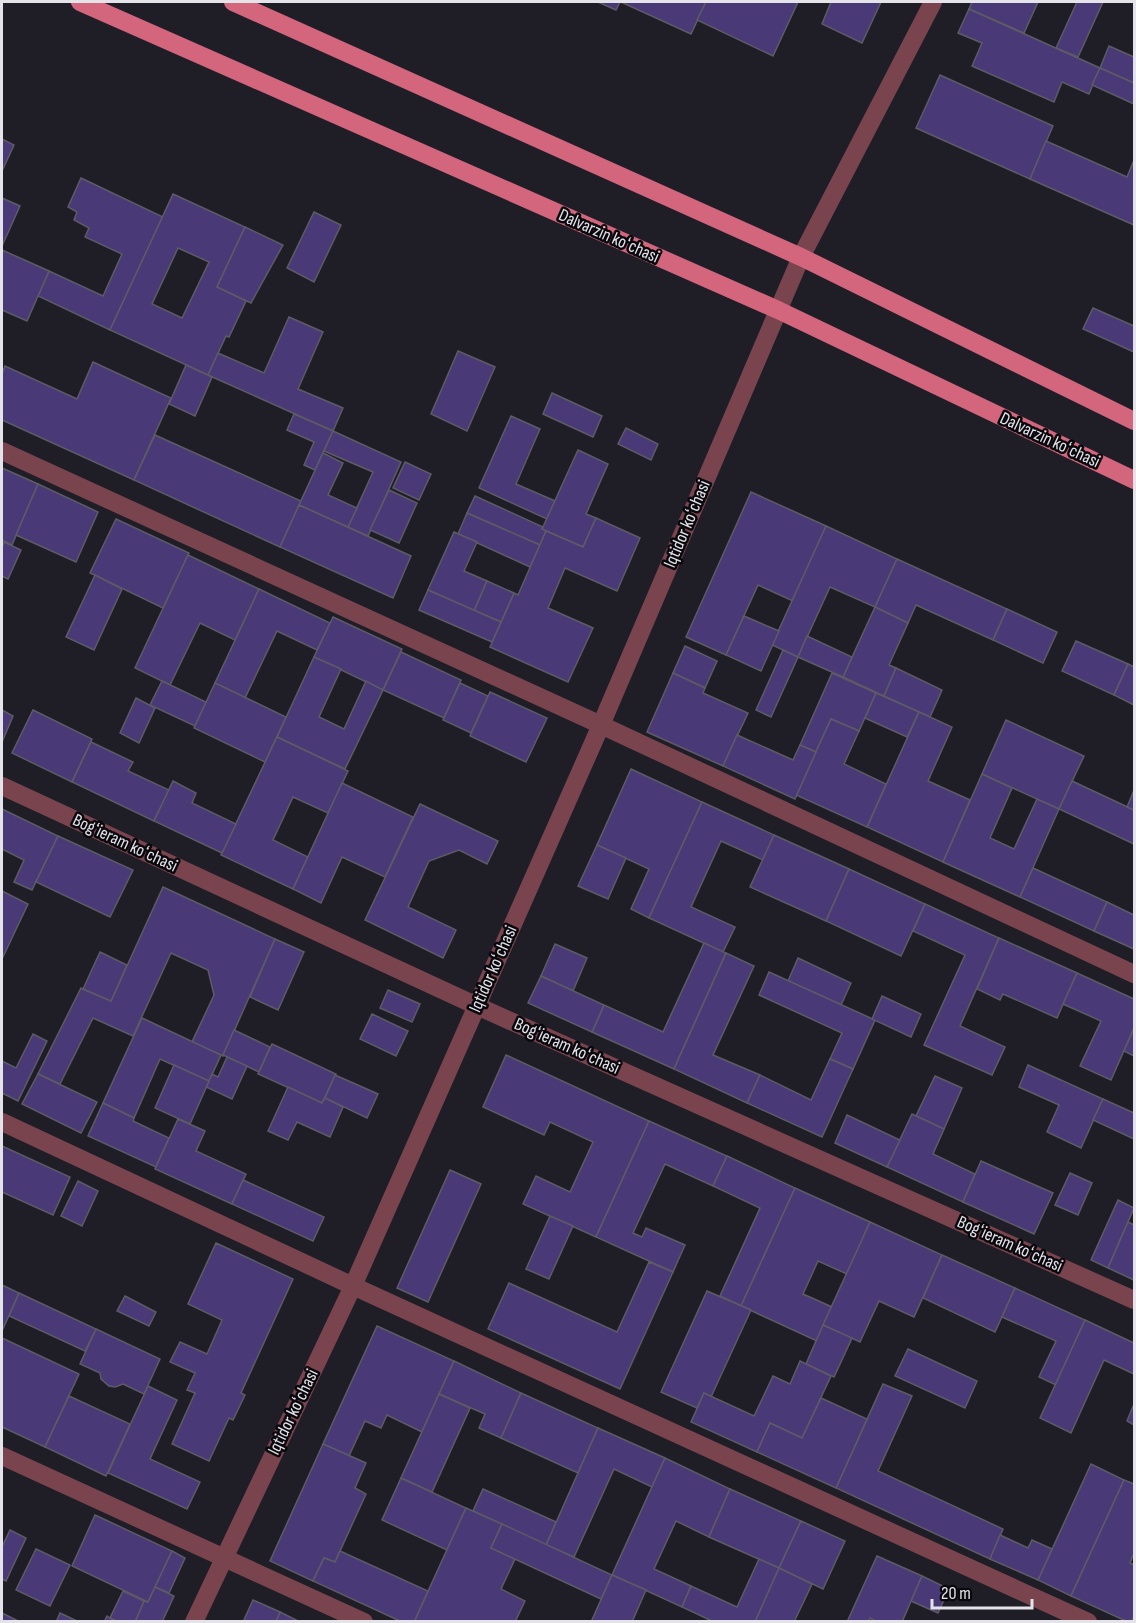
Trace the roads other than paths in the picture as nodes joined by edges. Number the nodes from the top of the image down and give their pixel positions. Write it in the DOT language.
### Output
graph roads {
  1 [pos="80,2"];
  2 [pos="233,2"];
  3 [pos="933,2"];
  4 [pos="801,257"];
  5 [pos="778,310"];
  6 [pos="1134,420"];
  7 [pos="2,451"];
  8 [pos="1134,480"];
  9 [pos="602,725"];
  10 [pos="2,786"];
  11 [pos="1134,974"];
  12 [pos="477,1006"];
  13 [pos="2,1122"];
  14 [pos="353,1286"];
  15 [pos="1134,1300"];
  16 [pos="2,1456"];
  17 [pos="224,1557"];
  18 [pos="194,1622"];
  19 [pos="364,1622"];
  20 [pos="1088,1622"];
  1 -- 5 [label="main road, Dalvarzin koʻchasi"];
  2 -- 4 [label="main road"];
  3 -- 4 [label="street, Iqtidor koʻchasi"];
  4 -- 5 [label="street, Iqtidor koʻchasi"];
  4 -- 6 [label="main road"];
  5 -- 8 [label="main road, Dalvarzin koʻchasi"];
  5 -- 9 [label="street, Iqtidor koʻchasi"];
  7 -- 9 [label="street"];
  9 -- 11 [label="street"];
  9 -- 12 [label="street, Iqtidor koʻchasi"];
  10 -- 12 [label="street, Bogʻieram koʻchasi"];
  12 -- 14 [label="street, Iqtidor koʻchasi"];
  12 -- 15 [label="street, Bogʻieram koʻchasi"];
  13 -- 14 [label="street"];
  14 -- 17 [label="street, Iqtidor koʻchasi"];
  14 -- 20 [label="street"];
  16 -- 17 [label="street"];
  17 -- 18 [label="street, Iqtidor koʻchasi"];
  17 -- 19 [label="street"];
}
